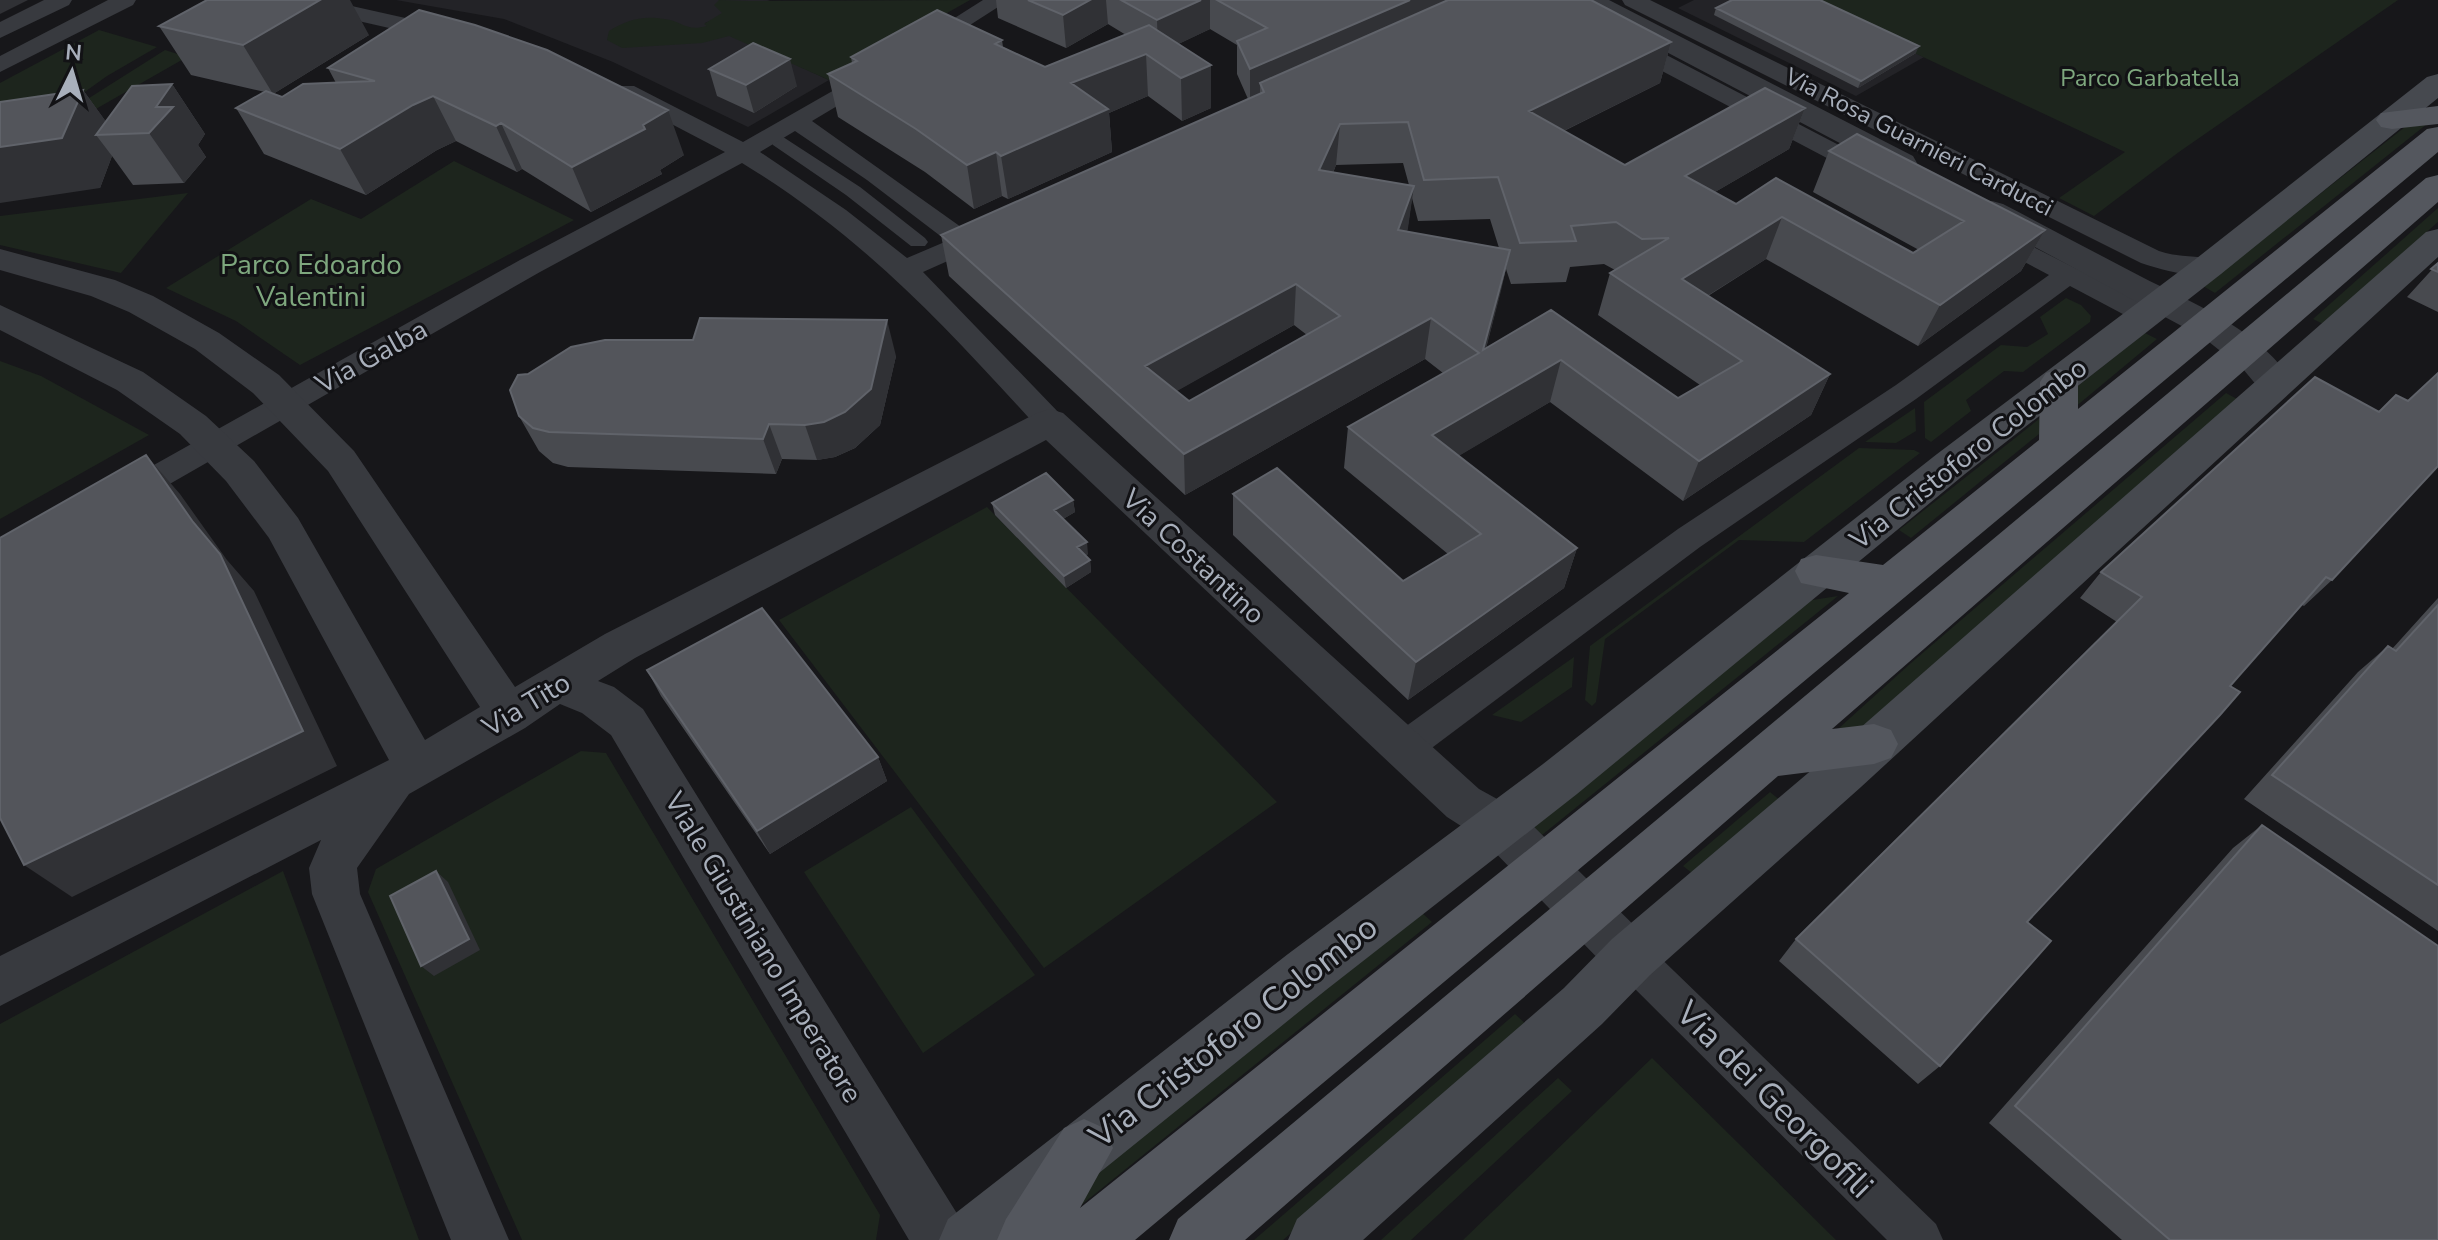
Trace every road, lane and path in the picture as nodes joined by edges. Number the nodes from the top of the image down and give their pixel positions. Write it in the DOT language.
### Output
graph roads {
  1 [pos="61,0"];
  2 [pos="125,0"];
  3 [pos="296,0"];
  4 [pos="998,0"];
  5 [pos="1545,0"];
  6 [pos="1588,0"];
  7 [pos="1633,0"];
  8 [pos="0,31"];
  9 [pos="469,41"];
  10 [pos="0,65"];
  11 [pos="608,83"];
  12 [pos="2438,83"];
  13 [pos="2438,115"];
  14 [pos="2392,120"];
  15 [pos="788,131"];
  16 [pos="2438,136"];
  17 [pos="745,151"];
  18 [pos="2438,185"];
  19 [pos="1899,186"];
  20 [pos="1970,223"];
  21 [pos="1006,224"];
  22 [pos="2438,239"];
  23 [pos="918,242"];
  24 [pos="965,242"];
  25 [pos="0,259"];
  26 [pos="2209,266"];
  27 [pos="904,270"];
  28 [pos="2068,274"];
  29 [pos="2154,308"];
  30 [pos="0,316"];
  31 [pos="2207,325"];
  32 [pos="2243,349"];
  33 [pos="2059,382"];
  34 [pos="2276,384"];
  35 [pos="286,403"];
  36 [pos="1050,422"];
  37 [pos="215,445"];
  38 [pos="2059,448"];
  39 [pos="92,514"];
  40 [pos="1816,571"];
  41 [pos="1893,583"];
  42 [pos="558,684"];
  43 [pos="509,715"];
  44 [pos="1874,744"];
  45 [pos="1404,748"];
  46 [pos="1763,758"];
  47 [pos="406,773"];
  48 [pos="1500,825"];
  49 [pos="1543,870"];
  50 [pos="1585,912"];
  51 [pos="1631,957"];
  52 [pos="0,982"];
  53 [pos="1084,1148"];
  54 [pos="480,1240"];
  55 [pos="941,1240"];
  56 [pos="969,1240"];
  57 [pos="1027,1240"];
  58 [pos="1088,1240"];
  59 [pos="1199,1240"];
  60 [pos="1318,1240"];
  61 [pos="1920,1240"];
  1 -- 8 [label="street"];
  2 -- 10 [label="street"];
  3 -- 9 [label="street"];
  4 -- 15 [label="street, Via Galba"];
  5 -- 19 [label="street, Via Rosa Guarnieri Carducci"];
  6 -- 29 [label="street, Via Rosa Guarnieri Carducci"];
  7 -- 26 [label="street, Via Rosa Guarnieri Carducci"];
  11 -- 17 [label="street"];
  12 -- 14 [label="main road, Via Cristoforo Colombo"];
  13 -- 14 [label="main road"];
  14 -- 26 [label="main road, Via Cristoforo Colombo"];
  15 -- 17 [label="street, Via Galba"];
  15 -- 23 [label="street"];
  15 -- 24 [label="street"];
  16 -- 31 [label="main road, Via Cristoforo Colombo"];
  17 -- 27 [label="street, Via Costantino"];
  17 -- 35 [label="street, Via Galba"];
  18 -- 32 [label="main road"];
  20 -- 28 [label="street, Via Rosa Guarnieri Carducci"];
  21 -- 24 [label="street"];
  22 -- 34 [label="main road"];
  24 -- 27 [label="street"];
  25 -- 35 [label="street"];
  26 -- 29 [label="main road, Via Cristoforo Colombo"];
  27 -- 36 [label="street, Via Costantino"];
  28 -- 29 [label="street, Via Rosa Guarnieri Carducci"];
  28 -- 45 [label="street"];
  29 -- 31 [label="street"];
  29 -- 33 [label="main road, Via Cristoforo Colombo"];
  30 -- 37 [label="street"];
  31 -- 32 [label="street"];
  31 -- 38 [label="main road, Via Cristoforo Colombo"];
  32 -- 34 [label="street"];
  32 -- 46 [label="main road"];
  33 -- 38 [label="main road"];
  33 -- 40 [label="main road, Via Cristoforo Colombo"];
  34 -- 44 [label="main road"];
  35 -- 37 [label="street, Via Galba"];
  35 -- 43 [label="street"];
  36 -- 42 [label="street, Via Tito"];
  36 -- 45 [label="street, Via Costantino"];
  37 -- 39 [label="street, Via Galba"];
  37 -- 47 [label="street"];
  38 -- 41 [label="main road, Via Cristoforo Colombo"];
  40 -- 41 [label="main road"];
  40 -- 48 [label="main road, Via Cristoforo Colombo"];
  41 -- 49 [label="main road, Via Cristoforo Colombo"];
  42 -- 43 [label="street, Via Tito"];
  42 -- 55 [label="street, Viale Giustiniano Imperatore"];
  43 -- 47 [label="street, Via Tito"];
  44 -- 46 [label="main road"];
  44 -- 51 [label="main road"];
  45 -- 48 [label="street, Via Costantino"];
  46 -- 50 [label="main road"];
  47 -- 52 [label="street, Via Tito"];
  47 -- 54 [label="street"];
  48 -- 49 [label="street"];
  48 -- 53 [label="main road, Via Cristoforo Colombo"];
  49 -- 50 [label="street"];
  49 -- 58 [label="main road, Via Cristoforo Colombo"];
  50 -- 51 [label="street"];
  50 -- 59 [label="main road"];
  51 -- 60 [label="main road"];
  51 -- 61 [label="street, Via dei Georgofili"];
  53 -- 56 [label="main road, Via Cristoforo Colombo"];
  53 -- 57 [label="main road"];
}
